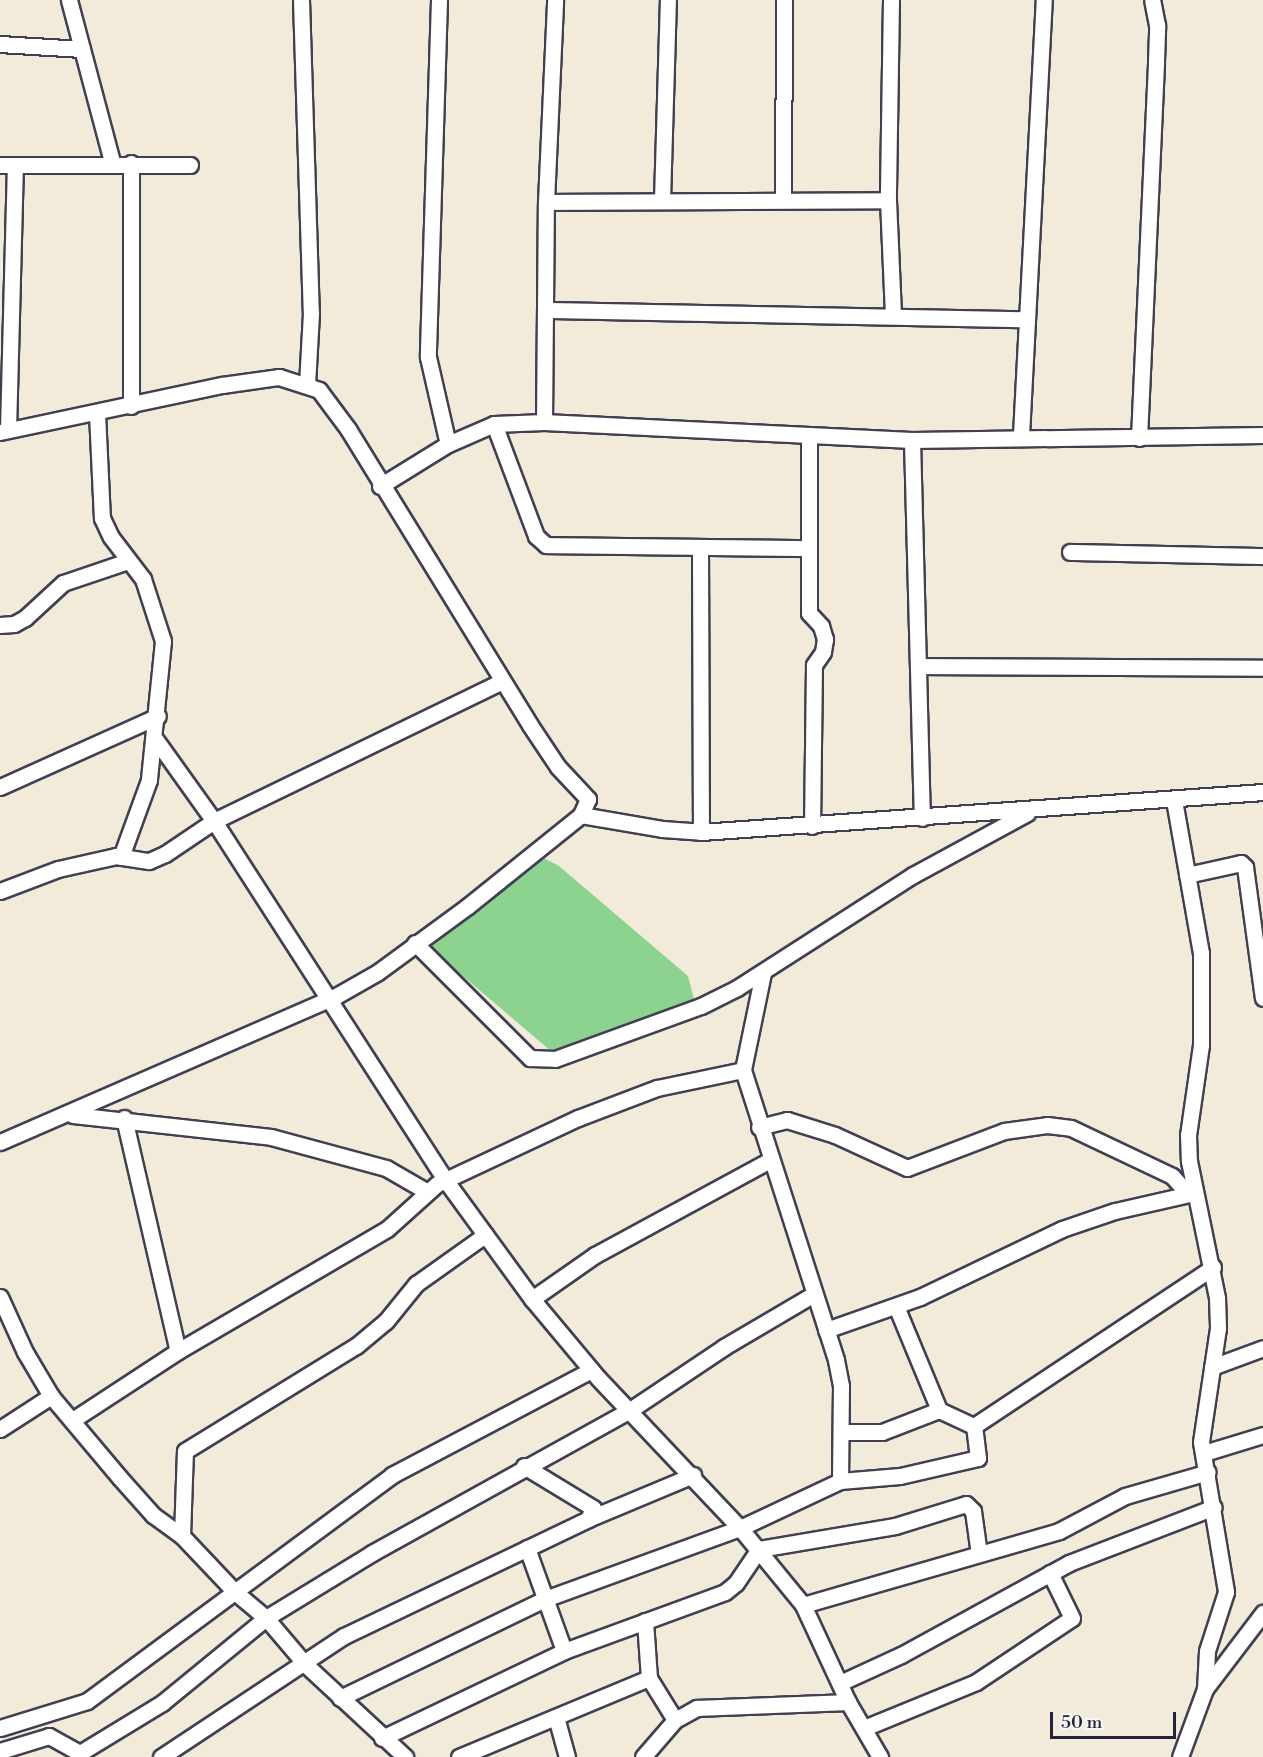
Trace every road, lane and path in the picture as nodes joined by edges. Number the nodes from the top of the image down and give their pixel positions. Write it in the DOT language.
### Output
graph roads {
  1 [pos="69,0"];
  2 [pos="301,0"];
  3 [pos="440,0"];
  4 [pos="555,0"];
  5 [pos="668,0"];
  6 [pos="784,0"];
  7 [pos="891,0"];
  8 [pos="1044,0"];
  9 [pos="1152,0"];
  10 [pos="0,44"];
  11 [pos="82,49"];
  12 [pos="112,162"];
  13 [pos="131,163"];
  14 [pos="8,165"];
  15 [pos="190,165"];
  16 [pos="783,199"];
  17 [pos="662,200"];
  18 [pos="888,200"];
  19 [pos="546,202"];
  20 [pos="544,310"];
  21 [pos="893,316"];
  22 [pos="1027,320"];
  23 [pos="308,384"];
  24 [pos="131,406"];
  25 [pos="97,413"];
  26 [pos="544,422"];
  27 [pos="494,424"];
  28 [pos="4,431"];
  29 [pos="1021,435"];
  30 [pos="1263,435"];
  31 [pos="809,437"];
  32 [pos="1139,438"];
  33 [pos="912,440"];
  34 [pos="448,444"];
  35 [pos="380,486"];
  36 [pos="809,548"];
  37 [pos="700,549"];
  38 [pos="1070,552"];
  39 [pos="1263,556"];
  40 [pos="128,561"];
  41 [pos="0,625"];
  42 [pos="918,666"];
  43 [pos="1263,668"];
  44 [pos="502,681"];
  45 [pos="158,716"];
  46 [pos="156,740"];
  47 [pos="0,787"];
  48 [pos="1263,792"];
  49 [pos="1174,800"];
  50 [pos="1032,810"];
  51 [pos="580,815"];
  52 [pos="922,818"];
  53 [pos="214,821"];
  54 [pos="812,826"];
  55 [pos="701,832"];
  56 [pos="122,857"];
  57 [pos="1187,875"];
  58 [pos="0,891"];
  59 [pos="415,944"];
  60 [pos="763,973"];
  61 [pos="1263,998"];
  62 [pos="328,999"];
  63 [pos="743,1070"];
  64 [pos="70,1114"];
  65 [pos="124,1118"];
  66 [pos="759,1127"];
  67 [pos="0,1142"];
  68 [pos="770,1160"];
  69 [pos="446,1181"];
  70 [pos="426,1191"];
  71 [pos="1191,1194"];
  72 [pos="485,1235"];
  73 [pos="1213,1267"];
  74 [pos="814,1294"];
  75 [pos="0,1297"];
  76 [pos="532,1299"];
  77 [pos="896,1305"];
  78 [pos="826,1330"];
  79 [pos="1263,1348"];
  80 [pos="178,1351"];
  81 [pos="1212,1367"];
  82 [pos="591,1370"];
  83 [pos="51,1396"];
  84 [pos="630,1410"];
  85 [pos="939,1410"];
  86 [pos="74,1419"];
  87 [pos="974,1426"];
  88 [pos="0,1429"];
  89 [pos="841,1432"];
  90 [pos="1263,1434"];
  91 [pos="1204,1453"];
  92 [pos="525,1466"];
  93 [pos="1208,1472"];
  94 [pos="693,1475"];
  95 [pos="840,1481"];
  96 [pos="1214,1507"];
  97 [pos="588,1519"];
  98 [pos="740,1527"];
  99 [pos="182,1536"];
  100 [pos="527,1548"];
  101 [pos="759,1549"];
  102 [pos="979,1554"];
  103 [pos="1050,1574"];
  104 [pos="235,1592"];
  105 [pos="545,1599"];
  106 [pos="803,1605"];
  107 [pos="1263,1613"];
  108 [pos="266,1618"];
  109 [pos="645,1621"];
  110 [pos="564,1651"];
  111 [pos="305,1664"];
  112 [pos="649,1678"];
  113 [pos="842,1682"];
  114 [pos="1205,1689"];
  115 [pos="340,1698"];
  116 [pos="848,1702"];
  117 [pos="556,1717"];
  118 [pos="675,1720"];
  119 [pos="0,1728"];
  120 [pos="382,1738"];
  121 [pos="869,1742"];
  122 [pos="0,1751"];
  123 [pos="649,1754"];
  124 [pos="82,1755"];
  125 [pos="161,1757"];
  126 [pos="405,1757"];
  127 [pos="459,1757"];
  128 [pos="567,1757"];
  129 [pos="880,1757"];
  130 [pos="1179,1757"];
  1 -- 11 [label="street"];
  2 -- 23 [label="street"];
  3 -- 34 [label="street"];
  4 -- 19 [label="street"];
  5 -- 17 [label="street"];
  6 -- 16 [label="street"];
  7 -- 18 [label="street"];
  8 -- 22 [label="street"];
  9 -- 32 [label="street"];
  10 -- 11 [label="street"];
  11 -- 12 [label="street"];
  12 -- 13 [label="street"];
  12 -- 14 [label="street"];
  13 -- 15 [label="street"];
  13 -- 24 [label="street"];
  14 -- 28 [label="street"];
  16 -- 17 [label="street"];
  16 -- 18 [label="street"];
  17 -- 19 [label="street"];
  18 -- 21 [label="street"];
  19 -- 20 [label="street"];
  20 -- 21 [label="street"];
  20 -- 26 [label="street"];
  21 -- 22 [label="street"];
  22 -- 29 [label="street"];
  23 -- 24 [label="street"];
  23 -- 35 [label="street"];
  24 -- 25 [label="street"];
  25 -- 28 [label="street"];
  25 -- 40 [label="street"];
  26 -- 27 [label="street"];
  26 -- 31 [label="street"];
  27 -- 34 [label="street"];
  27 -- 37 [label="street"];
  29 -- 32 [label="street"];
  29 -- 33 [label="street"];
  30 -- 32 [label="street"];
  31 -- 33 [label="street"];
  31 -- 36 [label="street"];
  33 -- 42 [label="street"];
  34 -- 35 [label="street"];
  35 -- 44 [label="street"];
  36 -- 37 [label="street"];
  36 -- 54 [label="street"];
  37 -- 55 [label="street"];
  38 -- 39 [label="street"];
  40 -- 41 [label="street"];
  40 -- 45 [label="street"];
  42 -- 43 [label="street"];
  42 -- 52 [label="street"];
  44 -- 51 [label="street"];
  44 -- 53 [label="street"];
  45 -- 46 [label="street"];
  45 -- 47 [label="street"];
  46 -- 53 [label="street"];
  46 -- 56 [label="street"];
  48 -- 49 [label="street"];
  49 -- 50 [label="street"];
  49 -- 57 [label="street"];
  50 -- 52 [label="street"];
  50 -- 60 [label="street"];
  51 -- 55 [label="street"];
  51 -- 59 [label="street"];
  52 -- 54 [label="street"];
  53 -- 56 [label="street"];
  53 -- 62 [label="street"];
  54 -- 55 [label="street"];
  56 -- 58 [label="street"];
  57 -- 61 [label="street"];
  57 -- 71 [label="street"];
  59 -- 60 [label="street"];
  59 -- 62 [label="street"];
  60 -- 63 [label="street"];
  62 -- 64 [label="street"];
  62 -- 69 [label="street"];
  63 -- 66 [label="street"];
  63 -- 69 [label="street"];
  64 -- 65 [label="street"];
  64 -- 67 [label="street"];
  65 -- 70 [label="street"];
  65 -- 80 [label="street"];
  66 -- 68 [label="street"];
  66 -- 71 [label="street"];
  68 -- 74 [label="street"];
  68 -- 76 [label="street"];
  69 -- 70 [label="street"];
  69 -- 72 [label="street"];
  70 -- 80 [label="street"];
  71 -- 73 [label="street"];
  71 -- 77 [label="street"];
  72 -- 76 [label="street"];
  72 -- 99 [label="street"];
  73 -- 81 [label="street"];
  73 -- 87 [label="street"];
  74 -- 78 [label="street"];
  74 -- 84 [label="street"];
  75 -- 83 [label="street"];
  76 -- 82 [label="street"];
  77 -- 78 [label="street"];
  77 -- 85 [label="street"];
  78 -- 89 [label="street"];
  79 -- 81 [label="street"];
  80 -- 86 [label="street"];
  81 -- 91 [label="street"];
  82 -- 84 [label="street"];
  82 -- 104 [label="street"];
  83 -- 86 [label="street"];
  83 -- 88 [label="street"];
  84 -- 92 [label="street"];
  84 -- 94 [label="street"];
  85 -- 87 [label="street"];
  85 -- 89 [label="street"];
  86 -- 99 [label="street"];
  87 -- 95 [label="street"];
  89 -- 95 [label="street"];
  90 -- 91 [label="street"];
  91 -- 93 [label="street"];
  92 -- 97 [label="street"];
  92 -- 108 [label="street"];
  93 -- 96 [label="street"];
  93 -- 102 [label="street"];
  94 -- 97 [label="street"];
  94 -- 98 [label="street"];
  95 -- 98 [label="street"];
  96 -- 103 [label="street"];
  96 -- 114 [label="street"];
  97 -- 100 [label="street"];
  98 -- 101 [label="street"];
  98 -- 105 [label="street"];
  99 -- 104 [label="street"];
  100 -- 105 [label="street"];
  100 -- 111 [label="street"];
  101 -- 102 [label="street"];
  101 -- 106 [label="street"];
  101 -- 109 [label="street"];
  102 -- 106 [label="street"];
  103 -- 113 [label="street"];
  103 -- 121 [label="street"];
  104 -- 108 [label="street"];
  104 -- 119 [label="street"];
  105 -- 110 [label="street"];
  105 -- 115 [label="street"];
  106 -- 113 [label="street"];
  107 -- 114 [label="street"];
  108 -- 111 [label="street"];
  108 -- 124 [label="street"];
  109 -- 110 [label="street"];
  109 -- 112 [label="street"];
  110 -- 120 [label="street"];
  111 -- 115 [label="street"];
  111 -- 125 [label="street"];
  112 -- 117 [label="street"];
  112 -- 118 [label="street"];
  113 -- 116 [label="street"];
  114 -- 130 [label="street"];
  115 -- 120 [label="street"];
  116 -- 118 [label="street"];
  116 -- 121 [label="street"];
  117 -- 127 [label="street"];
  117 -- 128 [label="street"];
  118 -- 123 [label="street"];
  120 -- 126 [label="street"];
  121 -- 129 [label="street"];
  122 -- 124 [label="street"];
}
